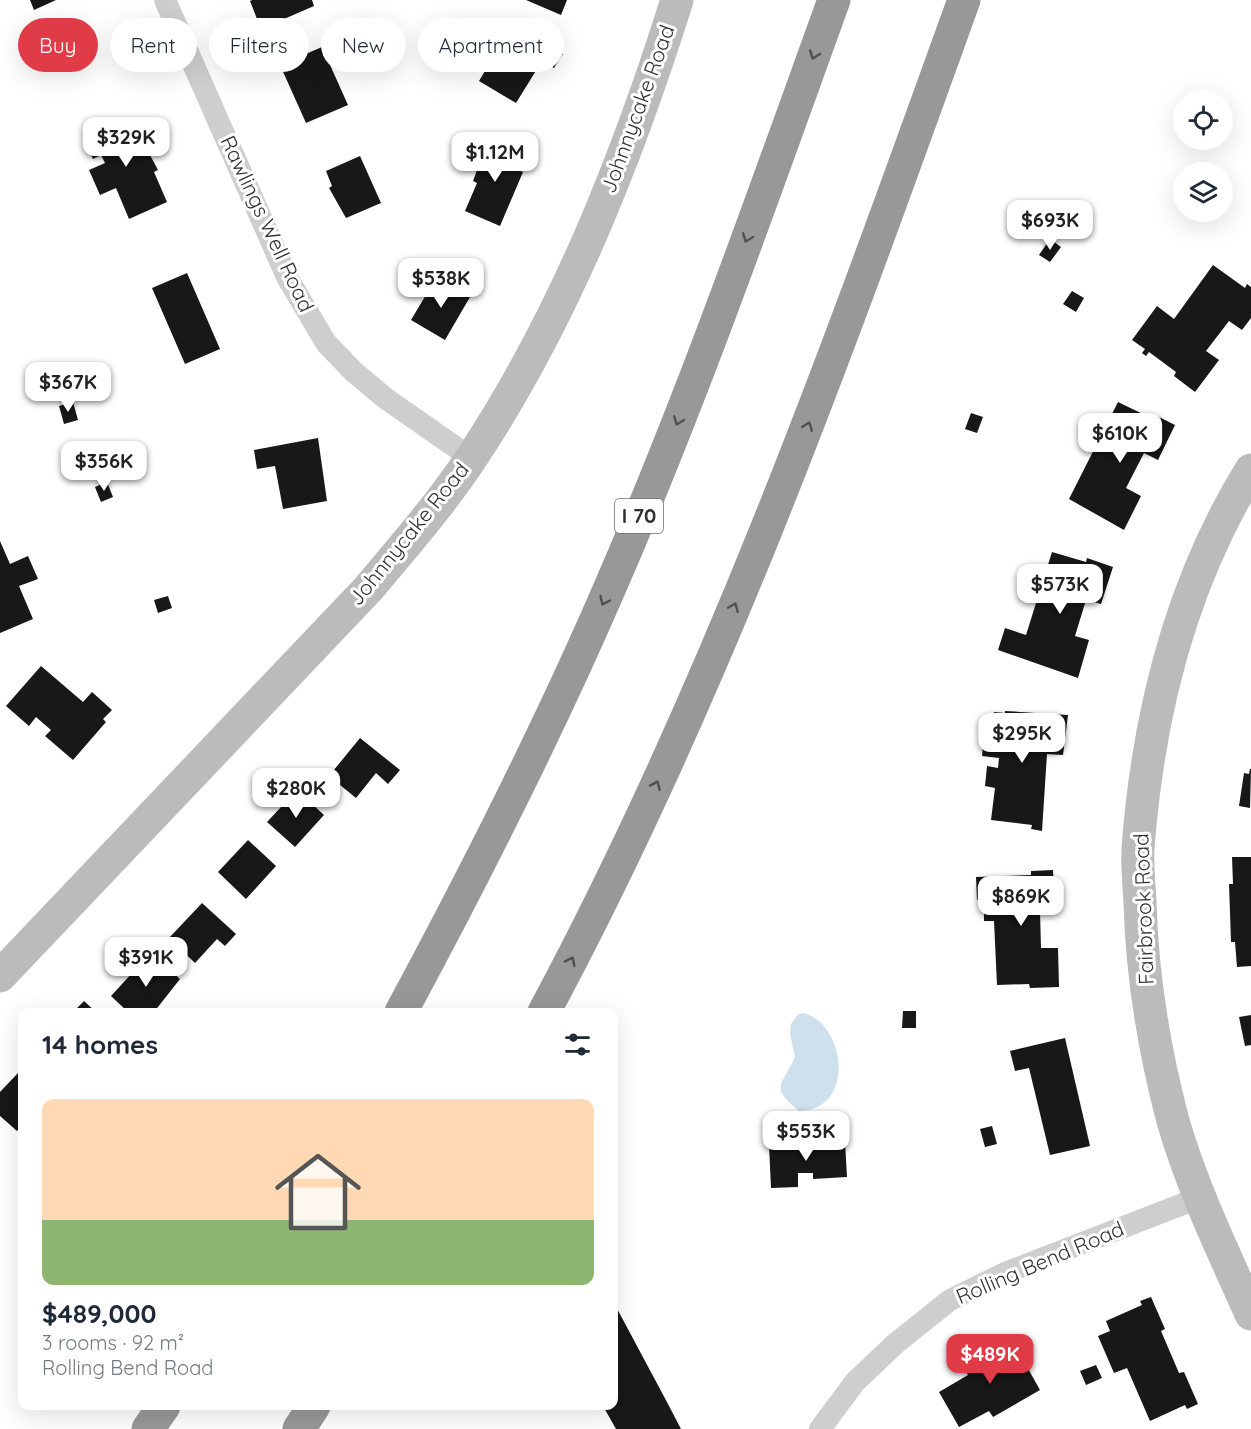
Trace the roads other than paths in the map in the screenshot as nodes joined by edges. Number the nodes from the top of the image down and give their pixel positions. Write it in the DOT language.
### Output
graph roads {
  1 [pos="165,0"];
  2 [pos="677,0"];
  3 [pos="834,0"];
  4 [pos="964,0"];
  5 [pos="471,458"];
  6 [pos="1251,470"];
  7 [pos="0,976"];
  8 [pos="402,1008"];
  9 [pos="546,1008"];
  10 [pos="1201,1197"];
  11 [pos="1247,1295"];
  12 [pos="161,1410"];
  13 [pos="311,1410"];
  14 [pos="147,1429"];
  15 [pos="299,1429"];
  16 [pos="820,1429"];
  1 -- 5 [label="street, Rawlings Well Road"];
  2 -- 5 [label="street, Johnnycake Road"];
  3 -- 8 [label="highway, I 70, one-way"];
  9 -- 4 [label="highway, one-way"];
  5 -- 7 [label="street, Johnnycake Road"];
  6 -- 10 [label="street, Fairbrook Road"];
  10 -- 11 [label="street, Fairbrook Road"];
  10 -- 16 [label="street, Rolling Bend Road"];
  12 -- 14 [label="highway"];
  13 -- 15 [label="highway"];
}
